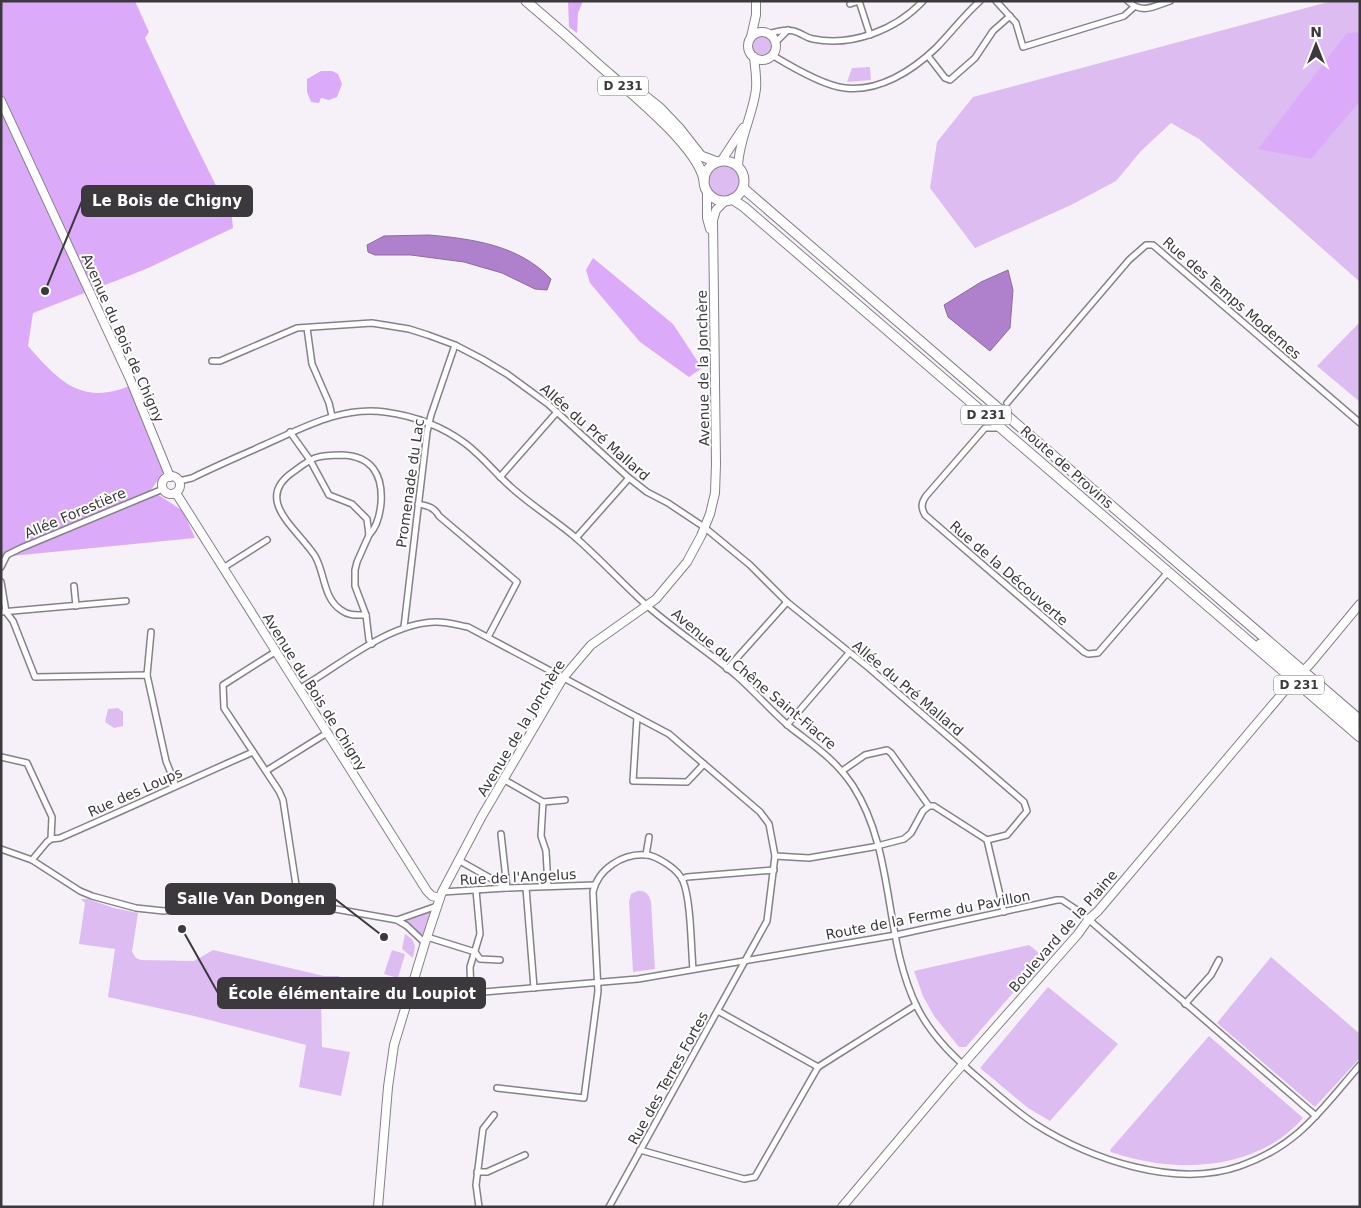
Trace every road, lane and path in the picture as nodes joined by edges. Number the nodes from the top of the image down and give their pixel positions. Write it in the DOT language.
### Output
graph roads {
  1 [pos="756,1"];
  2 [pos="859,1"];
  3 [pos="923,1"];
  4 [pos="980,1"];
  5 [pos="996,1"];
  6 [pos="1128,1"];
  7 [pos="1170,1"];
  8 [pos="528,2"];
  9 [pos="850,4"];
  10 [pos="1134,7"];
  11 [pos="756,15"];
  12 [pos="1010,16"];
  13 [pos="789,30"];
  14 [pos="766,33"];
  15 [pos="870,35"];
  16 [pos="751,37"];
  17 [pos="775,43"];
  18 [pos="1023,47"];
  19 [pos="1016,50"];
  20 [pos="928,56"];
  21 [pos="754,57"];
  22 [pos="768,57"];
  23 [pos="757,76"];
  24 [pos="1,101"];
  25 [pos="749,118"];
  26 [pos="720,161"];
  27 [pos="738,166"];
  28 [pos="704,180"];
  29 [pos="743,188"];
  30 [pos="707,192"];
  31 [pos="728,200"];
  32 [pos="714,238"];
  33 [pos="307,328"];
  34 [pos="456,345"];
  35 [pos="212,361"];
  36 [pos="991,402"];
  37 [pos="1007,403"];
  38 [pos="557,412"];
  39 [pos="983,412"];
  40 [pos="332,416"];
  41 [pos="1011,418"];
  42 [pos="429,423"];
  43 [pos="1360,423"];
  44 [pos="985,428"];
  45 [pos="1002,428"];
  46 [pos="290,432"];
  47 [pos="310,460"];
  48 [pos="170,476"];
  49 [pos="500,478"];
  50 [pos="629,478"];
  51 [pos="179,481"];
  52 [pos="163,489"];
  53 [pos="176,492"];
  54 [pos="418,504"];
  55 [pos="704,527"];
  56 [pos="369,535"];
  57 [pos="576,538"];
  58 [pos="268,540"];
  59 [pos="1,567"];
  60 [pos="223,568"];
  61 [pos="1168,572"];
  62 [pos="1,582"];
  63 [pos="74,586"];
  64 [pos="126,602"];
  65 [pos="787,602"];
  66 [pos="1360,604"];
  67 [pos="76,606"];
  68 [pos="647,606"];
  69 [pos="4,612"];
  70 [pos="366,614"];
  71 [pos="404,627"];
  72 [pos="151,632"];
  73 [pos="488,637"];
  74 [pos="372,644"];
  75 [pos="274,652"];
  76 [pos="849,653"];
  77 [pos="727,669"];
  78 [pos="148,675"];
  79 [pos="1299,676"];
  80 [pos="563,678"];
  81 [pos="299,689"];
  82 [pos="637,718"];
  83 [pos="1360,720"];
  84 [pos="787,725"];
  85 [pos="1360,727"];
  86 [pos="327,733"];
  87 [pos="1360,737"];
  88 [pos="253,752"];
  89 [pos="1,757"];
  90 [pos="704,764"];
  91 [pos="842,771"];
  92 [pos="266,772"];
  93 [pos="503,779"];
  94 [pos="176,786"];
  95 [pos="565,800"];
  96 [pos="542,802"];
  97 [pos="929,806"];
  98 [pos="501,834"];
  99 [pos="649,837"];
  100 [pos="51,839"];
  101 [pos="987,840"];
  102 [pos="878,845"];
  103 [pos="1,849"];
  104 [pos="646,855"];
  105 [pos="775,856"];
  106 [pos="32,860"];
  107 [pos="460,861"];
  108 [pos="774,870"];
  109 [pos="682,878"];
  110 [pos="595,885"];
  111 [pos="548,886"];
  112 [pos="507,888"];
  113 [pos="526,888"];
  114 [pos="476,890"];
  115 [pos="441,895"];
  116 [pos="299,905"];
  117 [pos="437,906"];
  118 [pos="1004,912"];
  119 [pos="397,920"];
  120 [pos="1088,920"];
  121 [pos="896,935"];
  122 [pos="426,940"];
  123 [pos="476,952"];
  124 [pos="500,960"];
  125 [pos="745,960"];
  126 [pos="1219,960"];
  127 [pos="692,969"];
  128 [pos="598,983"];
  129 [pos="534,988"];
  130 [pos="409,994"];
  131 [pos="471,994"];
  132 [pos="324,1004"];
  133 [pos="1185,1004"];
  134 [pos="916,1005"];
  135 [pos="718,1011"];
  136 [pos="963,1065"];
  137 [pos="1360,1065"];
  138 [pos="818,1067"];
  139 [pos="497,1088"];
  140 [pos="494,1115"];
  141 [pos="1316,1116"];
  142 [pos="640,1150"];
  143 [pos="525,1155"];
  144 [pos="477,1172"];
  145 [pos="378,1207"];
  146 [pos="479,1207"];
  147 [pos="609,1207"];
  148 [pos="842,1207"];
  1 -- 11 [label="main road"];
  2 -- 9 [label="street"];
  2 -- 15 [label="street"];
  3 -- 15 [label="street"];
  4 -- 20 [label="street"];
  5 -- 12 [label="street"];
  6 -- 10 [label="street"];
  7 -- 10 [label="street"];
  8 -- 26 [label="main road, D 231"];
  8 -- 28 [label="main road, D 231"];
  10 -- 18 [label="street"];
  11 -- 14 [label="main road"];
  11 -- 16 [label="main road"];
  12 -- 18 [label="street"];
  12 -- 20 [label="street"];
  13 -- 14 [label="street"];
  13 -- 15 [label="street"];
  13 -- 17 [label="street"];
  14 -- 16 [label="main road"];
  14 -- 17 [label="main road"];
  16 -- 21 [label="main road"];
  17 -- 22 [label="main road"];
  18 -- 19 [label="street"];
  20 -- 22 [label="street"];
  21 -- 22 [label="main road"];
  21 -- 23 [label="main road"];
  22 -- 23 [label="main road"];
  23 -- 25 [label="main road"];
  24 -- 48 [label="main road, Avenue du Bois de Chigny"];
  25 -- 26 [label="main road"];
  25 -- 27 [label="main road"];
  26 -- 27 [label="main road"];
  26 -- 28 [label="main road"];
  27 -- 29 [label="main road"];
  28 -- 30 [label="main road"];
  29 -- 31 [label="main road"];
  29 -- 36 [label="main road, Route de Provins / D 231"];
  30 -- 31 [label="main road"];
  30 -- 32 [label="main road"];
  31 -- 32 [label="main road"];
  31 -- 39 [label="main road, Route de Provins / D 231"];
  32 -- 55 [label="main road, Avenue de la Jonchère"];
  33 -- 34 [label="street, Allée du Pré Mallard"];
  33 -- 35 [label="street, Allée du Pré Mallard"];
  33 -- 40 [label="street"];
  34 -- 38 [label="street, Allée du Pré Mallard"];
  34 -- 42 [label="street, Promenade du Lac"];
  36 -- 37 [label="street"];
  36 -- 41 [label="main road, Route de Provins / D 231"];
  37 -- 41 [label="street"];
  37 -- 43 [label="street, Rue des Temps Modernes"];
  38 -- 49 [label="street"];
  38 -- 50 [label="street, Allée du Pré Mallard"];
  39 -- 44 [label="street"];
  39 -- 45 [label="main road, Route de Provins / D 231"];
  40 -- 42 [label="street, Avenue du Chêne Saint-Fiacre"];
  40 -- 46 [label="street, Avenue du Chêne Saint-Fiacre"];
  41 -- 79 [label="main road, Route de Provins / D 231"];
  42 -- 49 [label="street, Avenue du Chêne Saint-Fiacre"];
  42 -- 54 [label="street, Promenade du Lac"];
  44 -- 45 [label="street"];
  44 -- 61 [label="street, Rue de la Découverte"];
  45 -- 61 [label="main road, Route de Provins / D 231"];
  46 -- 47 [label="street"];
  46 -- 51 [label="street, Avenue du Chêne Saint-Fiacre"];
  47 -- 56 [label="street"];
  47 -- 56 [label="street"];
  47 -- 70 [label="street"];
  48 -- 51 [label="main road"];
  48 -- 52 [label="main road"];
  49 -- 57 [label="street, Avenue du Chêne Saint-Fiacre"];
  50 -- 55 [label="street, Allée du Pré Mallard"];
  50 -- 57 [label="street"];
  51 -- 53 [label="main road"];
  52 -- 53 [label="main road"];
  52 -- 59 [label="street, Allée Forestière"];
  53 -- 60 [label="main road, Avenue du Bois de Chigny"];
  54 -- 71 [label="street, Promenade du Lac"];
  54 -- 73 [label="street"];
  55 -- 65 [label="street, Allée du Pré Mallard"];
  55 -- 68 [label="main road, Avenue de la Jonchère"];
  56 -- 70 [label="street"];
  57 -- 68 [label="street, Avenue du Chêne Saint-Fiacre"];
  58 -- 60 [label="street"];
  60 -- 75 [label="main road, Avenue du Bois de Chigny"];
  61 -- 79 [label="main road, Route de Provins / D 231"];
  62 -- 69 [label="street"];
  63 -- 67 [label="street"];
  64 -- 67 [label="street"];
  65 -- 76 [label="street, Allée du Pré Mallard"];
  65 -- 77 [label="street"];
  66 -- 79 [label="main road, Boulevard de la Plaine"];
  67 -- 69 [label="street"];
  68 -- 77 [label="street, Avenue du Chêne Saint-Fiacre"];
  68 -- 80 [label="main road, Avenue de la Jonchère"];
  69 -- 78 [label="street"];
  70 -- 74 [label="street"];
  71 -- 73 [label="street, Rue des Terres Fortes"];
  71 -- 74 [label="street, Rue des Terres Fortes"];
  72 -- 78 [label="street"];
  73 -- 80 [label="street, Rue des Terres Fortes"];
  74 -- 81 [label="street, Rue des Terres Fortes"];
  75 -- 81 [label="main road, Avenue du Bois de Chigny"];
  75 -- 88 [label="street"];
  76 -- 84 [label="street"];
  76 -- 101 [label="street, Allée du Pré Mallard"];
  77 -- 84 [label="street, Avenue du Chêne Saint-Fiacre"];
  78 -- 94 [label="street"];
  79 -- 83 [label="main road, Route de Provins / D 231"];
  79 -- 85 [label="main road"];
  79 -- 87 [label="main road, Route de Provins / D 231"];
  79 -- 120 [label="main road, Boulevard de la Plaine"];
  80 -- 82 [label="street, Rue des Terres Fortes"];
  80 -- 93 [label="main road, Avenue de la Jonchère"];
  81 -- 86 [label="main road, Avenue du Bois de Chigny"];
  82 -- 90 [label="street, Rue des Terres Fortes"];
  82 -- 90 [label="street"];
  84 -- 91 [label="street, Avenue du Chêne Saint-Fiacre"];
  86 -- 92 [label="street"];
  86 -- 115 [label="main road, Avenue du Bois de Chigny"];
  88 -- 92 [label="street"];
  88 -- 94 [label="street, Rue des Loups"];
  89 -- 100 [label="street"];
  90 -- 105 [label="street, Rue des Terres Fortes"];
  91 -- 97 [label="street"];
  91 -- 102 [label="street, Avenue du Chêne Saint-Fiacre"];
  92 -- 116 [label="street"];
  93 -- 96 [label="street"];
  93 -- 107 [label="main road, Avenue de la Jonchère"];
  94 -- 100 [label="street, Rue des Loups"];
  95 -- 96 [label="street"];
  96 -- 111 [label="street"];
  97 -- 101 [label="street"];
  97 -- 102 [label="street"];
  98 -- 112 [label="street"];
  99 -- 104 [label="street"];
  100 -- 106 [label="street"];
  101 -- 118 [label="street"];
  102 -- 105 [label="street"];
  102 -- 121 [label="street, Avenue du Chêne Saint-Fiacre"];
  103 -- 106 [label="street"];
  104 -- 109 [label="street"];
  104 -- 110 [label="street"];
  105 -- 108 [label="street, Rue des Terres Fortes"];
  106 -- 116 [label="street"];
  107 -- 112 [label="street"];
  107 -- 115 [label="main road, Avenue de la Jonchère"];
  108 -- 109 [label="street"];
  108 -- 125 [label="street, Rue des Terres Fortes"];
  109 -- 127 [label="street"];
  110 -- 111 [label="street, Rue de l'Angelus"];
  110 -- 128 [label="street"];
  111 -- 113 [label="street, Rue de l'Angelus"];
  112 -- 113 [label="street, Rue de l'Angelus"];
  112 -- 114 [label="street, Rue de l'Angelus"];
  113 -- 129 [label="street"];
  114 -- 115 [label="street, Rue de l'Angelus"];
  114 -- 123 [label="street"];
  115 -- 117 [label="main road, Avenue de la Jonchère"];
  116 -- 119 [label="street"];
  117 -- 119 [label="street"];
  117 -- 122 [label="main road, Avenue de la Jonchère"];
  118 -- 120 [label="street, Route de la Ferme du Pavillon"];
  118 -- 121 [label="street, Route de la Ferme du Pavillon"];
  119 -- 122 [label="street"];
  120 -- 133 [label="street, Route de la Ferme du Pavillon"];
  120 -- 136 [label="main road, Boulevard de la Plaine"];
  121 -- 125 [label="street, Route de la Ferme du Pavillon"];
  121 -- 134 [label="street, Avenue du Chêne Saint-Fiacre"];
  122 -- 123 [label="street"];
  122 -- 130 [label="main road, Avenue de la Jonchère"];
  123 -- 124 [label="street"];
  123 -- 131 [label="street"];
  125 -- 127 [label="street, Route de la Ferme du Pavillon"];
  125 -- 135 [label="street, Rue des Terres Fortes"];
  126 -- 133 [label="street"];
  127 -- 128 [label="street, Route de la Ferme du Pavillon"];
  128 -- 129 [label="street, Route de la Ferme du Pavillon"];
  128 -- 139 [label="street"];
  129 -- 131 [label="street, Route de la Ferme du Pavillon"];
  130 -- 131 [label="street, Route de la Ferme du Pavillon"];
  130 -- 132 [label="street, Route de la Ferme du Pavillon"];
  130 -- 145 [label="main road, Avenue de la Jonchère"];
  133 -- 141 [label="street, Route de la Ferme du Pavillon"];
  134 -- 136 [label="street, Avenue du Chêne Saint-Fiacre"];
  134 -- 138 [label="street"];
  135 -- 138 [label="street"];
  135 -- 142 [label="street, Rue des Terres Fortes"];
  136 -- 141 [label="street, Avenue du Chêne Saint-Fiacre"];
  136 -- 148 [label="main road, Boulevard de la Plaine"];
  137 -- 141 [label="street, Avenue du Chêne Saint-Fiacre"];
  138 -- 142 [label="street"];
  140 -- 144 [label="street"];
  142 -- 147 [label="street, Rue des Terres Fortes"];
  143 -- 144 [label="street"];
  144 -- 146 [label="street"];
}
